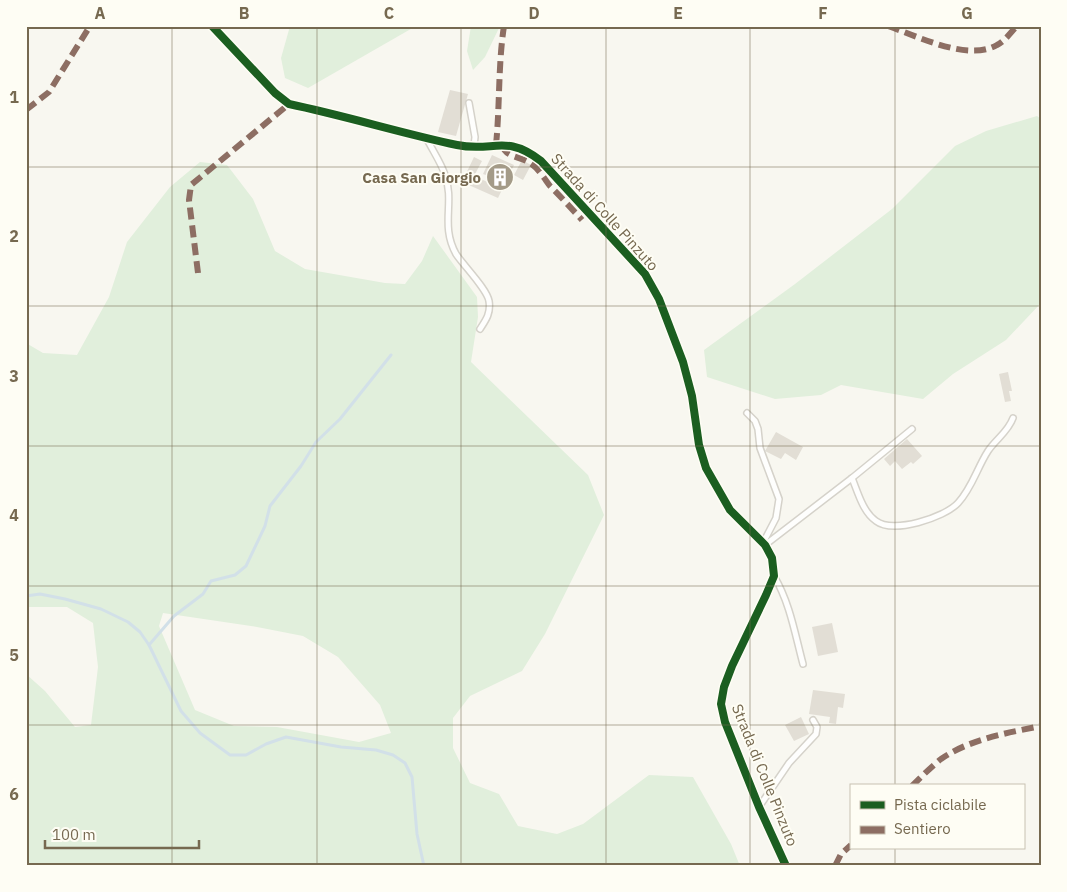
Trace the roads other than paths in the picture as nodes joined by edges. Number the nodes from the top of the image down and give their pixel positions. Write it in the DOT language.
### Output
graph roads {
  1 [pos="212,26"];
  2 [pos="468,103"];
  3 [pos="426,137"];
  4 [pos="474,146"];
  5 [pos="480,329"];
  6 [pos="747,413"];
  7 [pos="1013,418"];
  8 [pos="912,429"];
  9 [pos="852,478"];
  10 [pos="764,544"];
  11 [pos="774,576"];
  12 [pos="804,664"];
  13 [pos="813,720"];
  14 [pos="759,807"];
  15 [pos="786,866"];
  1 -- 3 [label="lane, Strada di Colle Pinzuto"];
  2 -- 4 [label="lane"];
  3 -- 4 [label="lane, Strada di Colle Pinzuto"];
  3 -- 5 [label="lane"];
  4 -- 10 [label="lane, Strada di Colle Pinzuto"];
  6 -- 10 [label="lane"];
  7 -- 9 [label="lane"];
  8 -- 9 [label="lane"];
  9 -- 10 [label="lane"];
  10 -- 11 [label="lane, Strada di Colle Pinzuto"];
  11 -- 12 [label="lane"];
  11 -- 14 [label="lane, Strada di Colle Pinzuto"];
  13 -- 14 [label="lane"];
  14 -- 15 [label="lane, Strada di Colle Pinzuto"];
}
